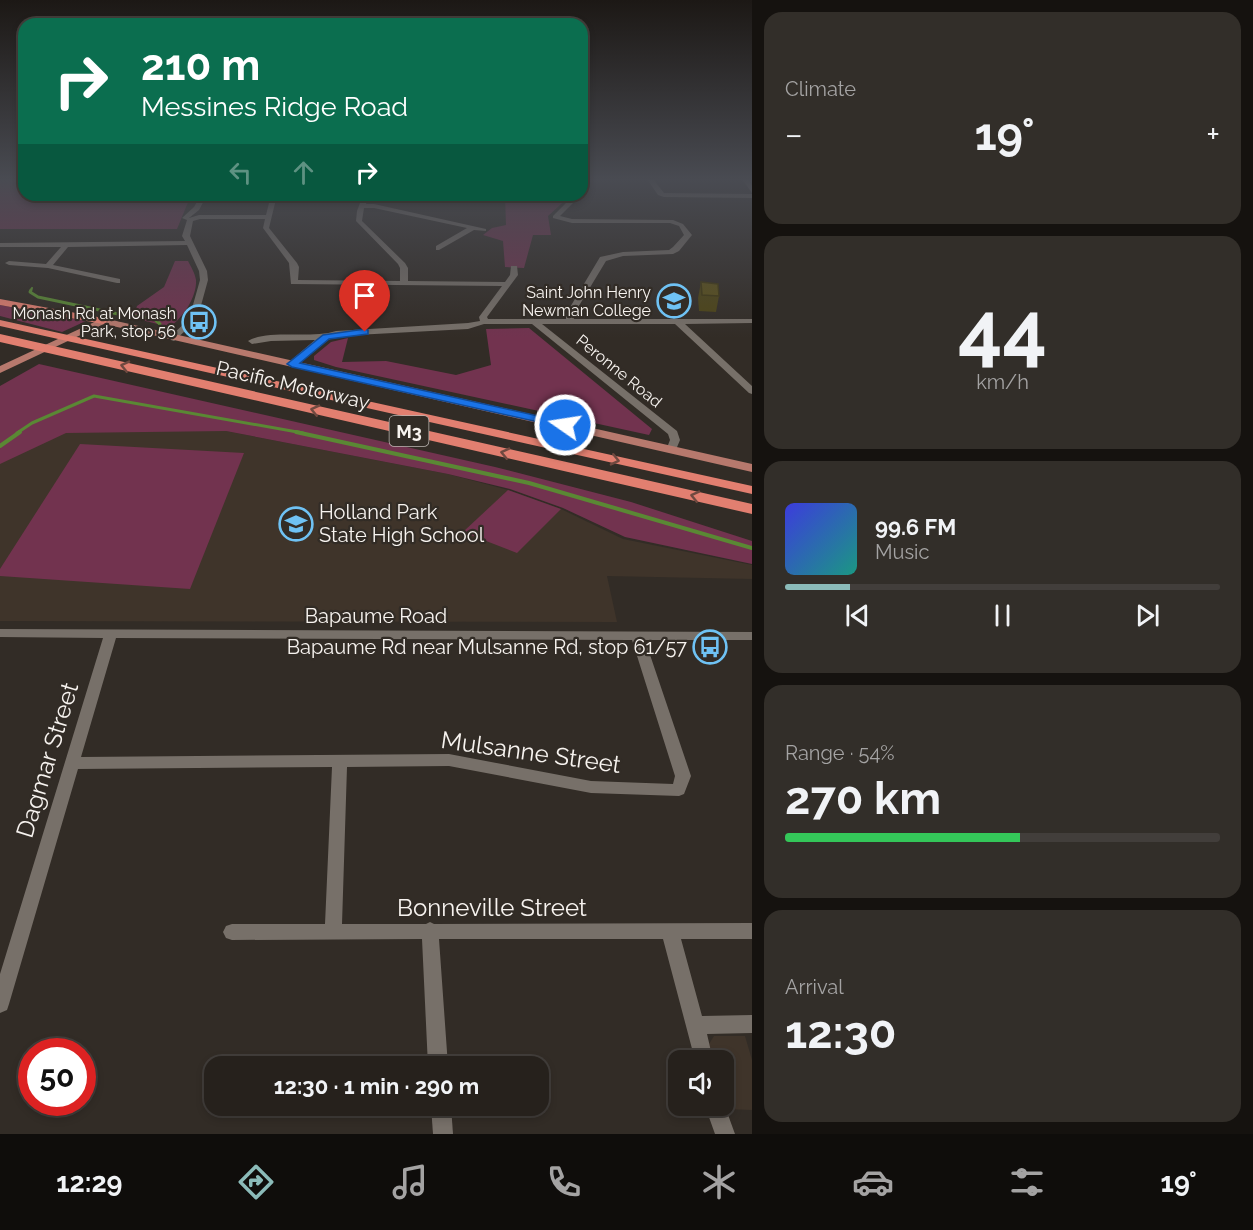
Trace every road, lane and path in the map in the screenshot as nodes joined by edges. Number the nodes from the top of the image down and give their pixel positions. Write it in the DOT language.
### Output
graph roads {
  1 [pos="186,232"];
  2 [pos="269,232"];
  3 [pos="369,232"];
  4 [pos="466,232"];
  5 [pos="686,232"];
  6 [pos="189,242"];
  7 [pos="0,244"];
  8 [pos="66,245"];
  9 [pos="439,248"];
  10 [pos="9,263"];
  11 [pos="48,266"];
  12 [pos="514,268"];
  13 [pos="117,281"];
  14 [pos="404,283"];
  15 [pos="506,284"];
  16 [pos="0,302"];
  17 [pos="103,321"];
  18 [pos="533,321"];
  19 [pos="570,321"];
  20 [pos="677,321"];
  21 [pos="752,321"];
  22 [pos="484,322"];
  23 [pos="0,323"];
  24 [pos="157,334"];
  25 [pos="326,337"];
  26 [pos="0,338"];
  27 [pos="88,338"];
  28 [pos="174,338"];
  29 [pos="252,341"];
  30 [pos="292,364"];
  31 [pos="0,372"];
  32 [pos="752,391"];
  33 [pos="671,450"];
  34 [pos="752,468"];
  35 [pos="752,490"];
  36 [pos="752,509"];
  37 [pos="0,633"];
  38 [pos="111,633"];
  39 [pos="637,636"];
  40 [pos="752,636"];
  41 [pos="340,760"];
  42 [pos="71,763"];
  43 [pos="430,930"];
  44 [pos="333,931"];
  45 [pos="670,931"];
  46 [pos="752,931"];
  47 [pos="232,932"];
  48 [pos="0,1004"];
  49 [pos="752,1024"];
  50 [pos="694,1025"];
  51 [pos="701,1050"];
  52 [pos="437,1056"];
  53 [pos="442,1116"];
  54 [pos="719,1116"];
  55 [pos="443,1134"];
  56 [pos="725,1134"];
  1 -- 6 [label="street"];
  2 -- 14 [label="street"];
  3 -- 14 [label="street"];
  4 -- 9 [label="street"];
  5 -- 19 [label="street"];
  6 -- 8 [label="street"];
  6 -- 28 [label="street"];
  7 -- 8 [label="street"];
  8 -- 11 [label="street"];
  10 -- 11 [label="street"];
  11 -- 13 [label="street"];
  12 -- 15 [label="street"];
  14 -- 15 [label="street"];
  15 -- 22 [label="street"];
  16 -- 17 [label="highway"];
  17 -- 24 [label="main road"];
  17 -- 27 [label="main road"];
  17 -- 31 [label="main road"];
  18 -- 19 [label="street"];
  18 -- 22 [label="street"];
  18 -- 33 [label="street, Peronne Road"];
  19 -- 20 [label="street"];
  20 -- 21 [label="street"];
  20 -- 32 [label="street"];
  22 -- 25 [label="street"];
  23 -- 27 [label="highway, Pacific Motorway / M3"];
  24 -- 27 [label="main road"];
  24 -- 28 [label="main road"];
  25 -- 29 [label="street"];
  25 -- 30 [label="street"];
  36 -- 26 [label="highway, Pacific Motorway / M3, one-way"];
  27 -- 31 [label="main road"];
  27 -- 35 [label="highway, Pacific Motorway / M3, one-way"];
  28 -- 30 [label="main road"];
  30 -- 33 [label="main road"];
  33 -- 34 [label="main road"];
  37 -- 38 [label="street, Bapaume Road"];
  38 -- 39 [label="street, Bapaume Road"];
  38 -- 42 [label="street, Dagmar Street"];
  39 -- 40 [label="street, Bapaume Road"];
  39 -- 41 [label="street, Mulsanne Street"];
  41 -- 42 [label="street, Mulsanne Street"];
  41 -- 44 [label="street"];
  42 -- 48 [label="street, Dagmar Street"];
  43 -- 44 [label="street, Bonneville Street"];
  43 -- 45 [label="street, Bonneville Street"];
  43 -- 52 [label="street"];
  44 -- 47 [label="street, Bonneville Street"];
  45 -- 46 [label="street, Bonneville Street"];
  45 -- 50 [label="street"];
  49 -- 50 [label="street"];
  50 -- 51 [label="street"];
  53 -- 55 [label="street"];
  54 -- 56 [label="street"];
}
